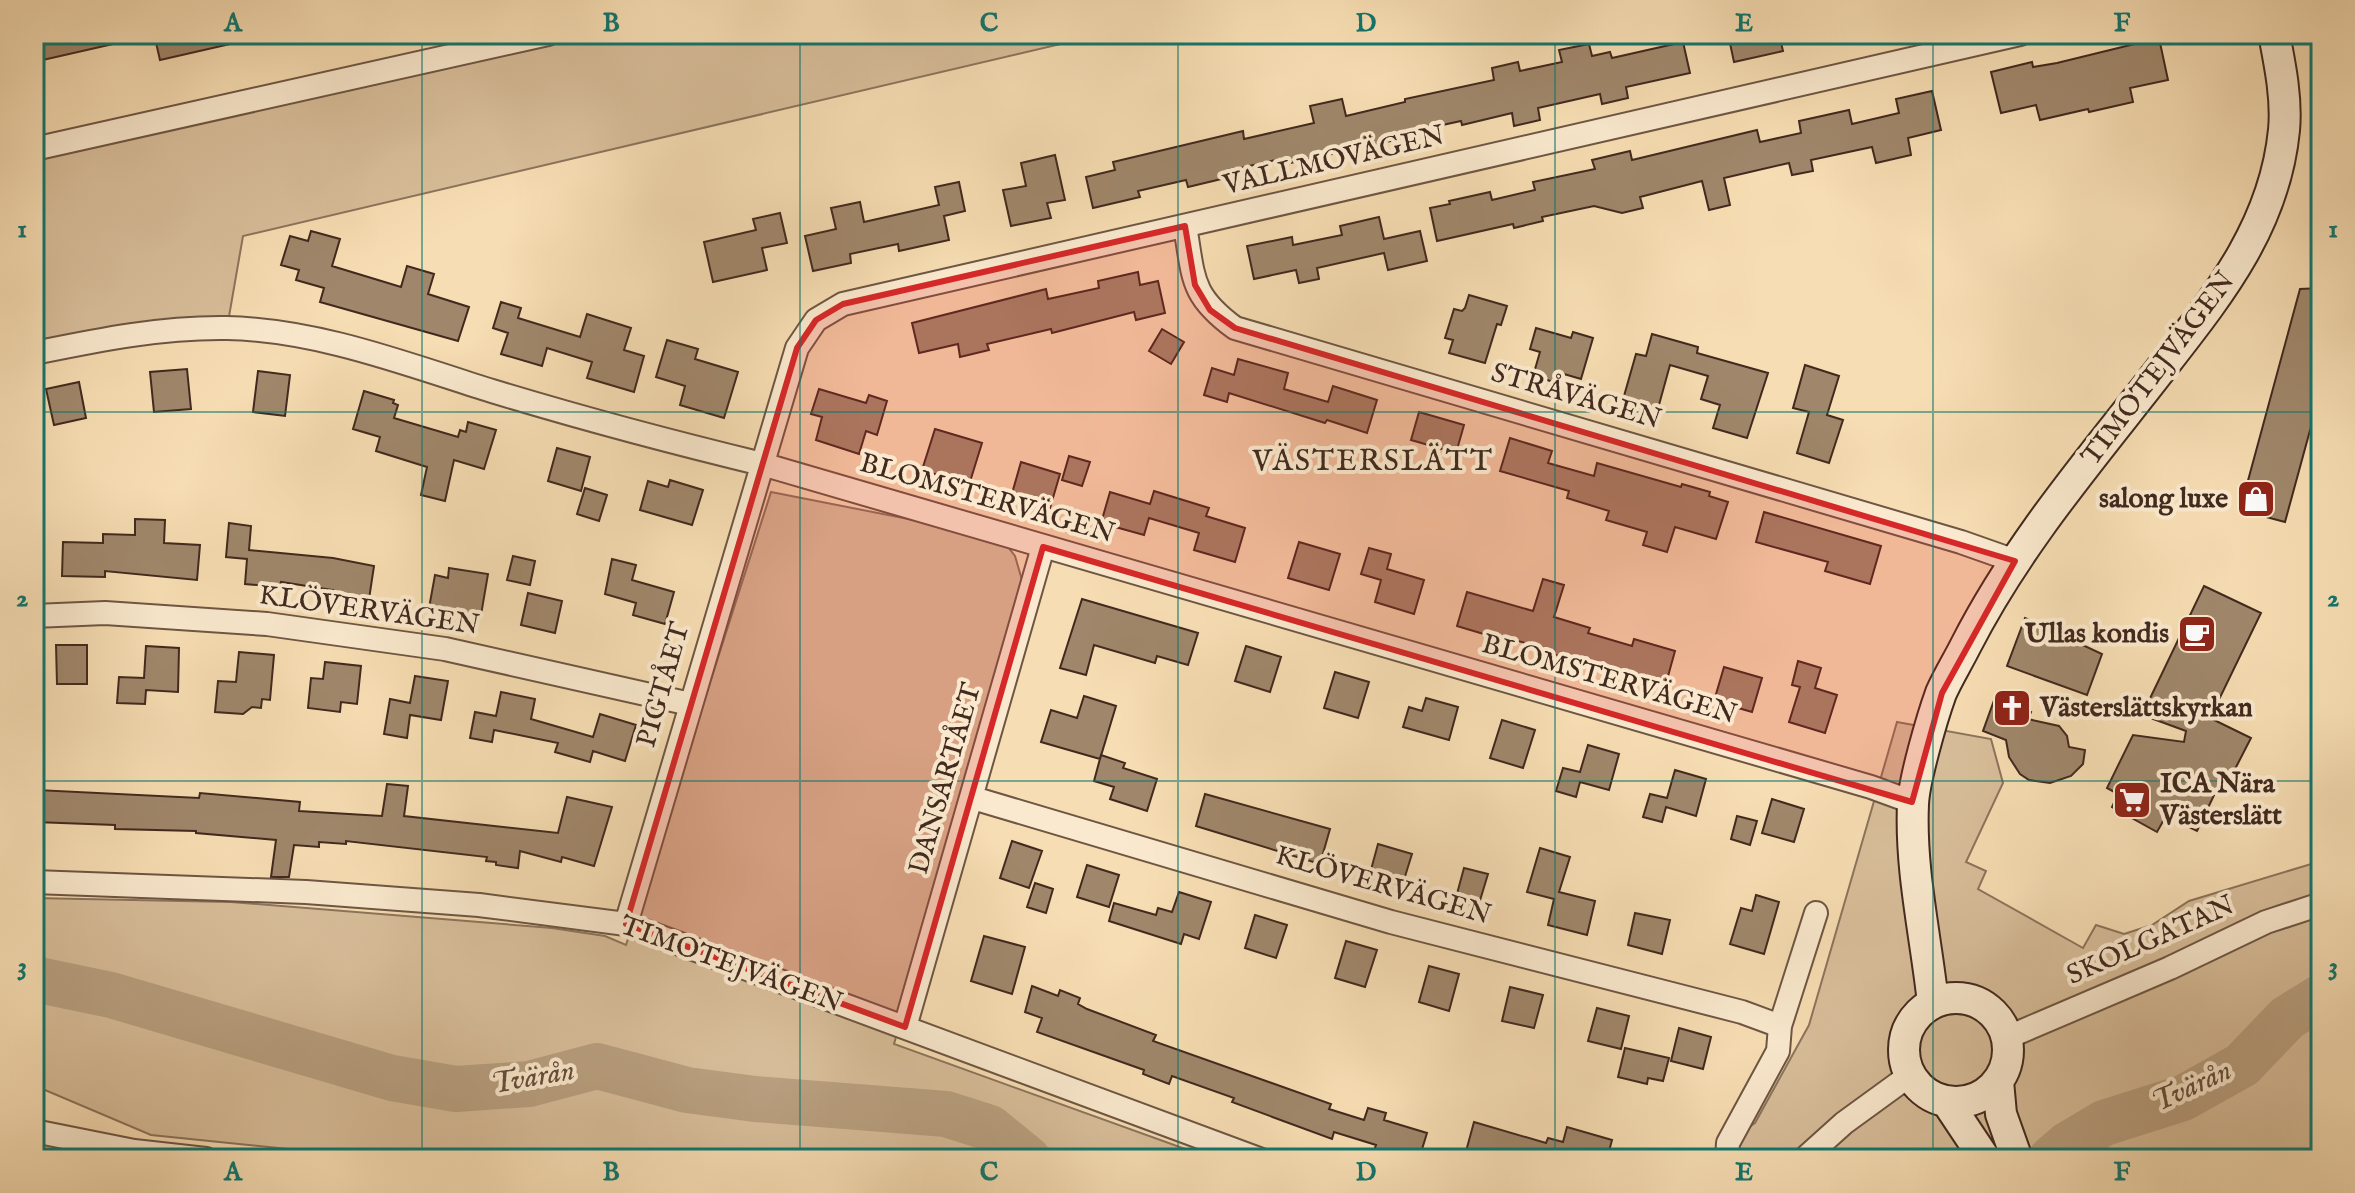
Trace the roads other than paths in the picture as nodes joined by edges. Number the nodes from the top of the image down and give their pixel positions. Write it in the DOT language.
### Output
graph roads {
  1 [pos="548,34"];
  2 [pos="2020,34"];
  3 [pos="2274,34"];
  4 [pos="34,149"];
  5 [pos="1185,226"];
  6 [pos="34,353"];
  7 [pos="762,464"];
  8 [pos="1043,547"];
  9 [pos="2015,561"];
  10 [pos="34,616"];
  11 [pos="690,704"];
  12 [pos="973,798"];
  13 [pos="1912,802"];
  14 [pos="34,882"];
  15 [pos="2321,904"];
  16 [pos="1816,913"];
  17 [pos="626,924"];
  18 [pos="1933,1003"];
  19 [pos="1780,1026"];
  20 [pos="905,1027"];
  21 [pos="2006,1038"];
  22 [pos="1910,1075"];
  23 [pos="1998,1081"];
  24 [pos="1947,1102"];
  25 [pos="34,1131"];
  26 [pos="1998,1152"];
  27 [pos="206,1159"];
  28 [pos="1259,1159"];
  29 [pos="1727,1159"];
  30 [pos="1804,1159"];
  1 -- 4 [label="street"];
  2 -- 5 [label="street, VALLMOVÄGEN"];
  3 -- 9 [label="street, TIMOTEJVÄGEN"];
  5 -- 7 [label="street, VALLMOVÄGEN"];
  5 -- 9 [label="street, STRÅVÄGEN"];
  6 -- 7 [label="street, BLOMSTERVÄGEN"];
  7 -- 8 [label="street, BLOMSTERVÄGEN"];
  7 -- 11 [label="street, PIGTÅET"];
  8 -- 12 [label="street, DANSARTÅET"];
  8 -- 13 [label="street, BLOMSTERVÄGEN"];
  9 -- 13 [label="street, TIMOTEJVÄGEN"];
  10 -- 11 [label="street, KLÖVERVÄGEN"];
  11 -- 17 [label="street, PIGTÅET"];
  12 -- 19 [label="street, KLÖVERVÄGEN"];
  12 -- 20 [label="street, DANSARTÅET"];
  13 -- 18 [label="street, TIMOTEJVÄGEN"];
  14 -- 17 [label="street, TIMOTEJVÄGEN"];
  15 -- 21 [label="street, SKOLGATAN"];
  16 -- 19 [label="street"];
  17 -- 20 [label="street, TIMOTEJVÄGEN"];
  18 -- 21 [label="street"];
  18 -- 22 [label="street"];
  19 -- 29 [label="street"];
  20 -- 28 [label="street, TIMOTEJVÄGEN"];
  21 -- 23 [label="street"];
  22 -- 24 [label="street"];
  22 -- 30 [label="street"];
  23 -- 24 [label="street"];
  23 -- 26 [label="street"];
  24 -- 26 [label="street"];
  25 -- 27 [label="street"];
}
